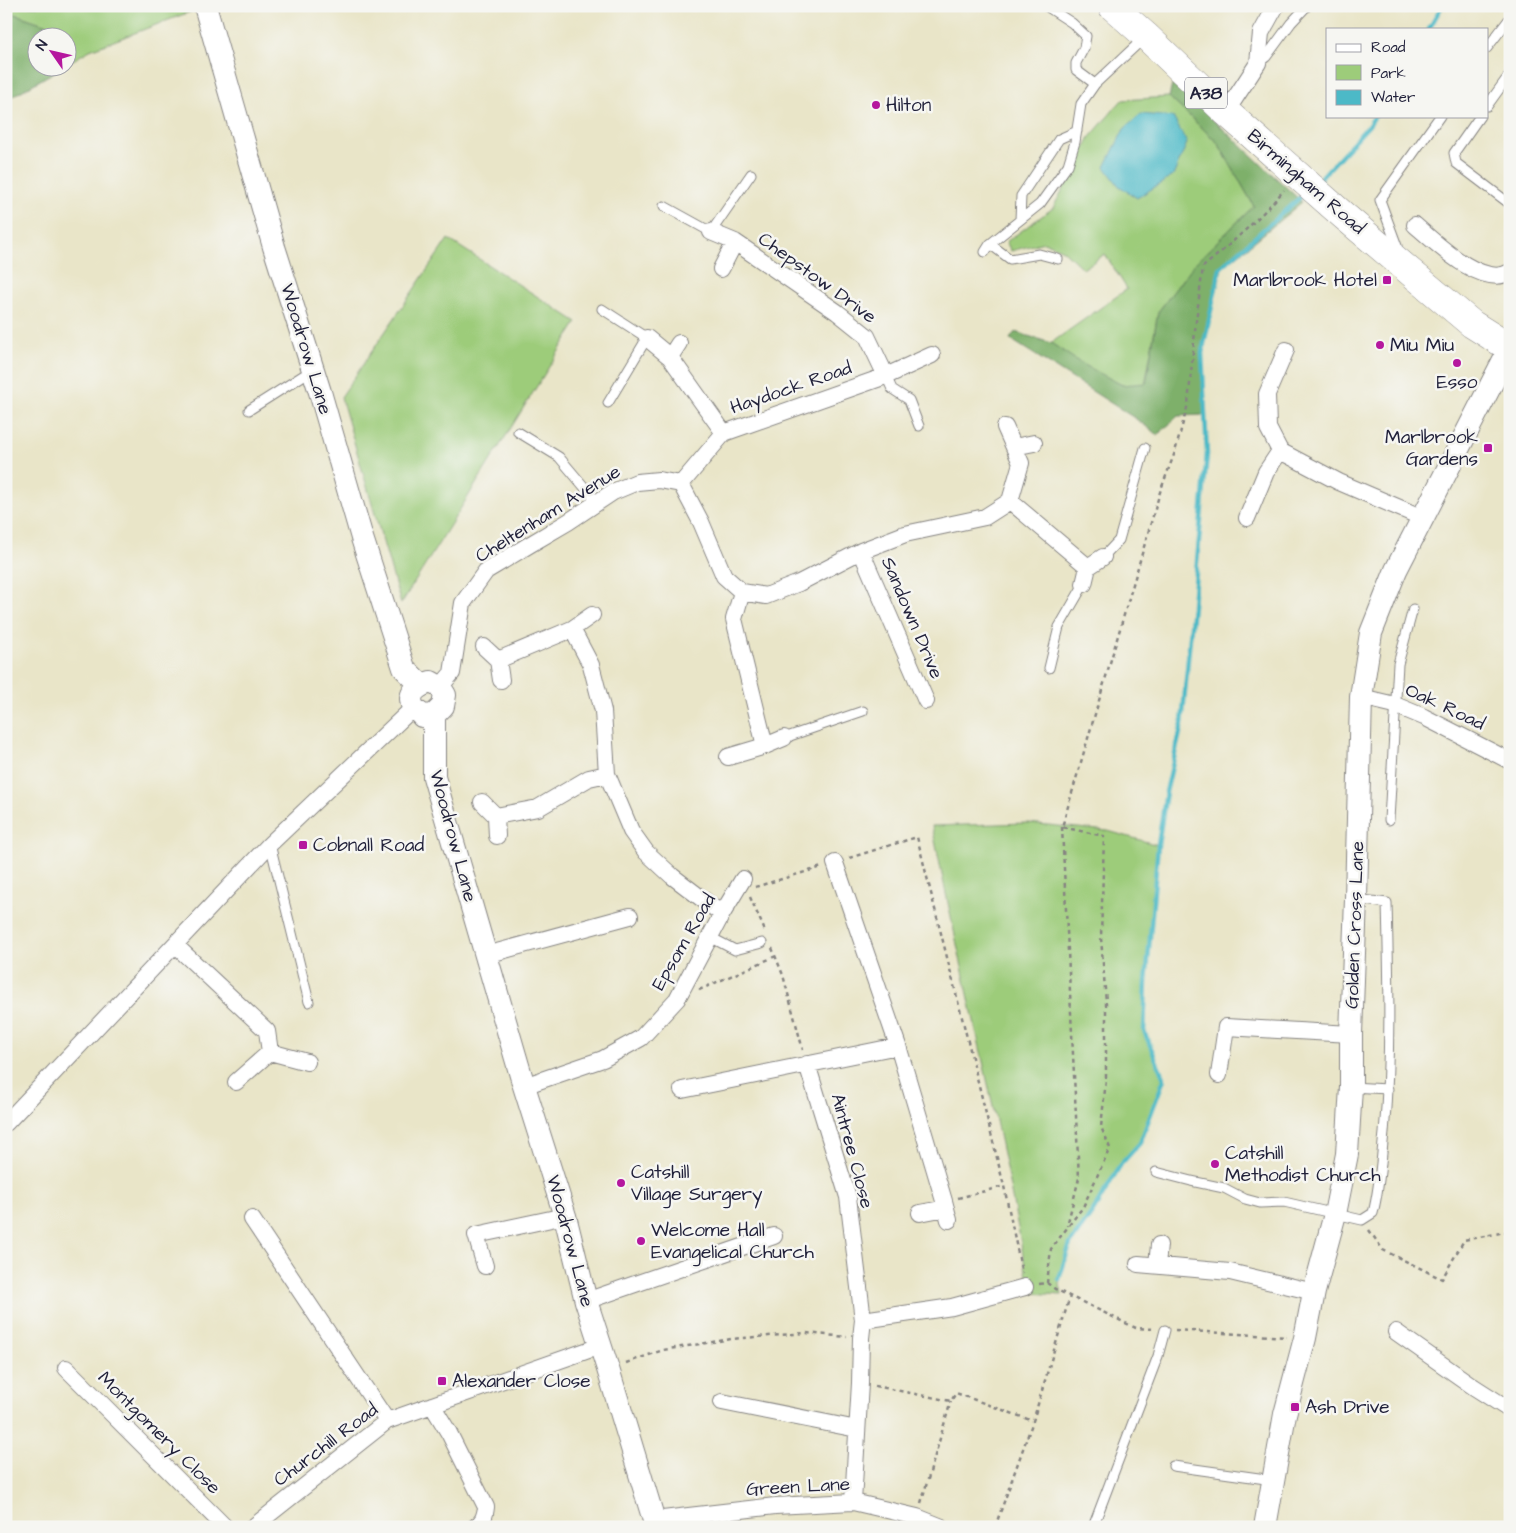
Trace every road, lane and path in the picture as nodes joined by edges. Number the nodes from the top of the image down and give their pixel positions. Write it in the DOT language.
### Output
graph roads {
  1 [pos="205,6"];
  2 [pos="1046,6"];
  3 [pos="1112,6"];
  4 [pos="1276,6"];
  5 [pos="1307,6"];
  6 [pos="1510,18"];
  7 [pos="1146,36"];
  8 [pos="1488,47"];
  9 [pos="1258,63"];
  10 [pos="1510,74"];
  11 [pos="1095,84"];
  12 [pos="1488,105"];
  13 [pos="1226,112"];
  14 [pos="1439,118"];
  15 [pos="1479,118"];
  16 [pos="1077,131"];
  17 [pos="751,174"];
  18 [pos="1299,177"];
  19 [pos="1510,204"];
  20 [pos="664,206"];
  21 [pos="1020,220"];
  22 [pos="1414,226"];
  23 [pos="711,232"];
  24 [pos="734,242"];
  25 [pos="1390,255"];
  26 [pos="1058,260"];
  27 [pos="721,269"];
  28 [pos="1510,272"];
  29 [pos="602,308"];
  30 [pos="647,338"];
  31 [pos="679,343"];
  32 [pos="1510,348"];
  33 [pos="1286,350"];
  34 [pos="932,354"];
  35 [pos="670,357"];
  36 [pos="312,370"];
  37 [pos="886,376"];
  38 [pos="608,403"];
  39 [pos="249,410"];
  40 [pos="920,426"];
  41 [pos="1005,427"];
  42 [pos="518,432"];
  43 [pos="724,433"];
  44 [pos="1034,443"];
  45 [pos="1014,447"];
  46 [pos="1145,448"];
  47 [pos="1280,451"];
  48 [pos="681,484"];
  49 [pos="1010,501"];
  50 [pos="597,502"];
  51 [pos="1248,518"];
  52 [pos="1424,518"];
  53 [pos="861,551"];
  54 [pos="1102,557"];
  55 [pos="1088,567"];
  56 [pos="1084,584"];
  57 [pos="742,592"];
  58 [pos="1413,609"];
  59 [pos="592,615"];
  60 [pos="572,629"];
  61 [pos="484,647"];
  62 [pos="498,660"];
  63 [pos="1049,668"];
  64 [pos="501,680"];
  65 [pos="430,686"];
  66 [pos="1360,696"];
  67 [pos="926,701"];
  68 [pos="1395,705"];
  69 [pos="424,711"];
  70 [pos="863,711"];
  71 [pos="784,738"];
  72 [pos="765,746"];
  73 [pos="728,757"];
  74 [pos="1510,761"];
  75 [pos="607,774"];
  76 [pos="482,802"];
  77 [pos="496,816"];
  78 [pos="1389,820"];
  79 [pos="1062,827"];
  80 [pos="497,836"];
  81 [pos="270,844"];
  82 [pos="835,862"];
  83 [pos="743,880"];
  84 [pos="1356,899"];
  85 [pos="722,914"];
  86 [pos="630,916"];
  87 [pos="765,931"];
  88 [pos="710,937"];
  89 [pos="762,943"];
  90 [pos="175,945"];
  91 [pos="772,948"];
  92 [pos="486,955"];
  93 [pos="776,956"];
  94 [pos="677,999"];
  95 [pos="308,1002"];
  96 [pos="1351,1034"];
  97 [pos="898,1046"];
  98 [pos="270,1052"];
  99 [pos="307,1062"];
  100 [pos="807,1064"];
  101 [pos="1219,1075"];
  102 [pos="236,1082"];
  103 [pos="524,1086"];
  104 [pos="1351,1087"];
  105 [pos="1388,1089"];
  106 [pos="682,1090"];
  107 [pos="6,1123"];
  108 [pos="1156,1172"];
  109 [pos="1004,1186"];
  110 [pos="946,1210"];
  111 [pos="920,1213"];
  112 [pos="1335,1214"];
  113 [pos="565,1216"];
  114 [pos="252,1219"];
  115 [pos="1362,1220"];
  116 [pos="1067,1227"];
  117 [pos="1510,1231"];
  118 [pos="774,1236"];
  119 [pos="1159,1245"];
  120 [pos="1138,1264"];
  121 [pos="1157,1265"];
  122 [pos="485,1266"];
  123 [pos="1047,1283"];
  124 [pos="1025,1287"];
  125 [pos="1314,1292"];
  126 [pos="1070,1296"];
  127 [pos="586,1301"];
  128 [pos="863,1320"];
  129 [pos="1166,1330"];
  130 [pos="1396,1332"];
  131 [pos="861,1338"];
  132 [pos="600,1346"];
  133 [pos="66,1368"];
  134 [pos="608,1369"];
  135 [pos="860,1383"];
  136 [pos="951,1401"];
  137 [pos="722,1402"];
  138 [pos="432,1405"];
  139 [pos="1510,1410"];
  140 [pos="387,1421"];
  141 [pos="1033,1421"];
  142 [pos="857,1429"];
  143 [pos="1173,1466"];
  144 [pos="1274,1480"];
  145 [pos="853,1502"];
  146 [pos="917,1517"];
  147 [pos="655,1523"];
  148 [pos="225,1527"];
  149 [pos="253,1527"];
  150 [pos="475,1527"];
  151 [pos="942,1527"];
  152 [pos="995,1527"];
  153 [pos="1093,1527"];
  154 [pos="1265,1527"];
  1 -- 36 [label="street, Woodrow Lane"];
  2 -- 11 [label="lane"];
  3 -- 7 [label="highway, Birmingham Road / A38"];
  4 -- 9 [label="street"];
  5 -- 9 [label="lane"];
  6 -- 8 [label="lane"];
  7 -- 11 [label="lane"];
  7 -- 13 [label="highway, Birmingham Road / A38"];
  9 -- 13 [label="street"];
  10 -- 12 [label="lane"];
  11 -- 16 [label="lane"];
  13 -- 18 [label="highway, Birmingham Road / A38"];
  14 -- 25 [label="lane"];
  15 -- 19 [label="lane"];
  16 -- 21 [label="lane"];
  16 -- 21 [label="lane"];
  17 -- 23 [label="lane"];
  18 -- 25 [label="highway, Birmingham Road / A38"];
  18 -- 79 [label="path"];
  20 -- 23 [label="lane"];
  21 -- 26 [label="lane"];
  22 -- 28 [label="street"];
  23 -- 24 [label="street, Chepstow Drive"];
  24 -- 27 [label="street, Chepstow Drive"];
  24 -- 37 [label="street, Chepstow Drive"];
  25 -- 32 [label="highway, Birmingham Road / A38"];
  29 -- 30 [label="lane"];
  30 -- 35 [label="street"];
  30 -- 38 [label="lane"];
  31 -- 35 [label="street"];
  32 -- 52 [label="street, Golden Cross Lane"];
  33 -- 47 [label="street"];
  34 -- 37 [label="street, Haydock Road"];
  35 -- 43 [label="street"];
  36 -- 39 [label="lane"];
  36 -- 65 [label="street, Woodrow Lane"];
  37 -- 40 [label="lane"];
  37 -- 43 [label="street, Haydock Road"];
  41 -- 45 [label="street"];
  42 -- 50 [label="lane"];
  43 -- 48 [label="street, Haydock Road"];
  44 -- 45 [label="street"];
  45 -- 49 [label="street"];
  46 -- 54 [label="lane"];
  47 -- 51 [label="street"];
  47 -- 52 [label="street"];
  48 -- 50 [label="street, Cheltenham Avenue"];
  48 -- 57 [label="street"];
  49 -- 53 [label="street"];
  49 -- 55 [label="street"];
  50 -- 65 [label="street, Cheltenham Avenue"];
  52 -- 66 [label="street, Golden Cross Lane"];
  53 -- 57 [label="street"];
  53 -- 67 [label="street, Sandown Drive"];
  54 -- 55 [label="street"];
  55 -- 56 [label="street"];
  56 -- 63 [label="lane"];
  57 -- 72 [label="street"];
  58 -- 68 [label="lane"];
  59 -- 60 [label="street"];
  60 -- 62 [label="street"];
  60 -- 75 [label="street"];
  61 -- 62 [label="street"];
  62 -- 64 [label="street"];
  65 -- 69 [label="street, Woodrow Lane"];
  65 -- 69 [label="street, Woodrow Lane"];
  66 -- 68 [label="street, Oak Road"];
  66 -- 84 [label="street, Golden Cross Lane"];
  68 -- 74 [label="street, Oak Road"];
  68 -- 78 [label="lane"];
  69 -- 81 [label="street"];
  69 -- 92 [label="street, Woodrow Lane"];
  70 -- 71 [label="lane"];
  71 -- 72 [label="street"];
  72 -- 73 [label="street"];
  75 -- 77 [label="street"];
  75 -- 85 [label="street"];
  76 -- 77 [label="street"];
  77 -- 80 [label="street"];
  79 -- 116 [label="path"];
  79 -- 116 [label="path"];
  81 -- 90 [label="street"];
  81 -- 95 [label="lane"];
  82 -- 87 [label="path"];
  82 -- 97 [label="street"];
  82 -- 109 [label="path"];
  83 -- 85 [label="street, Epsom Road"];
  84 -- 96 [label="street, Golden Cross Lane"];
  84 -- 105 [label="lane"];
  85 -- 88 [label="street, Epsom Road"];
  86 -- 92 [label="street"];
  88 -- 89 [label="lane"];
  88 -- 94 [label="street, Epsom Road"];
  90 -- 98 [label="street"];
  90 -- 107 [label="street"];
  91 -- 93 [label="path"];
  92 -- 103 [label="street, Woodrow Lane"];
  93 -- 94 [label="path"];
  93 -- 100 [label="path"];
  94 -- 103 [label="street, Epsom Road"];
  96 -- 101 [label="street"];
  96 -- 104 [label="street, Golden Cross Lane"];
  97 -- 100 [label="street"];
  97 -- 110 [label="street"];
  98 -- 99 [label="street"];
  98 -- 102 [label="street"];
  100 -- 106 [label="street"];
  100 -- 128 [label="street, Aintree Close"];
  103 -- 113 [label="street, Woodrow Lane"];
  104 -- 105 [label="lane"];
  104 -- 112 [label="street, Golden Cross Lane"];
  105 -- 115 [label="lane"];
  108 -- 112 [label="lane"];
  109 -- 110 [label="path"];
  109 -- 124 [label="path"];
  110 -- 111 [label="street"];
  112 -- 115 [label="lane"];
  112 -- 125 [label="street, Golden Cross Lane"];
  113 -- 122 [label="street"];
  113 -- 127 [label="street, Woodrow Lane"];
  114 -- 140 [label="street"];
  115 -- 117 [label="path"];
  116 -- 123 [label="path"];
  118 -- 127 [label="street"];
  119 -- 121 [label="street"];
  120 -- 121 [label="street"];
  121 -- 125 [label="street"];
  124 -- 128 [label="street"];
  125 -- 144 [label="street, Golden Cross Lane"];
  126 -- 141 [label="path"];
  127 -- 132 [label="street, Woodrow Lane"];
  128 -- 131 [label="street, Aintree Close"];
  129 -- 153 [label="lane"];
  130 -- 139 [label="street"];
  131 -- 134 [label="path"];
  131 -- 135 [label="street, Aintree Close"];
  132 -- 134 [label="street, Woodrow Lane"];
  132 -- 138 [label="street, Churchill Road"];
  133 -- 148 [label="street, Montgomery Close"];
  134 -- 147 [label="street, Woodrow Lane"];
  135 -- 136 [label="path"];
  135 -- 142 [label="street, Aintree Close"];
  136 -- 141 [label="path"];
  136 -- 146 [label="path"];
  137 -- 142 [label="street"];
  138 -- 140 [label="street, Churchill Road"];
  138 -- 150 [label="street"];
  140 -- 149 [label="street, Churchill Road"];
  141 -- 152 [label="path"];
  142 -- 145 [label="street, Aintree Close"];
  143 -- 144 [label="lane"];
  144 -- 154 [label="street, Golden Cross Lane"];
  145 -- 146 [label="street, Green Lane"];
  145 -- 147 [label="street, Green Lane"];
  146 -- 151 [label="street, Green Lane"];
}
